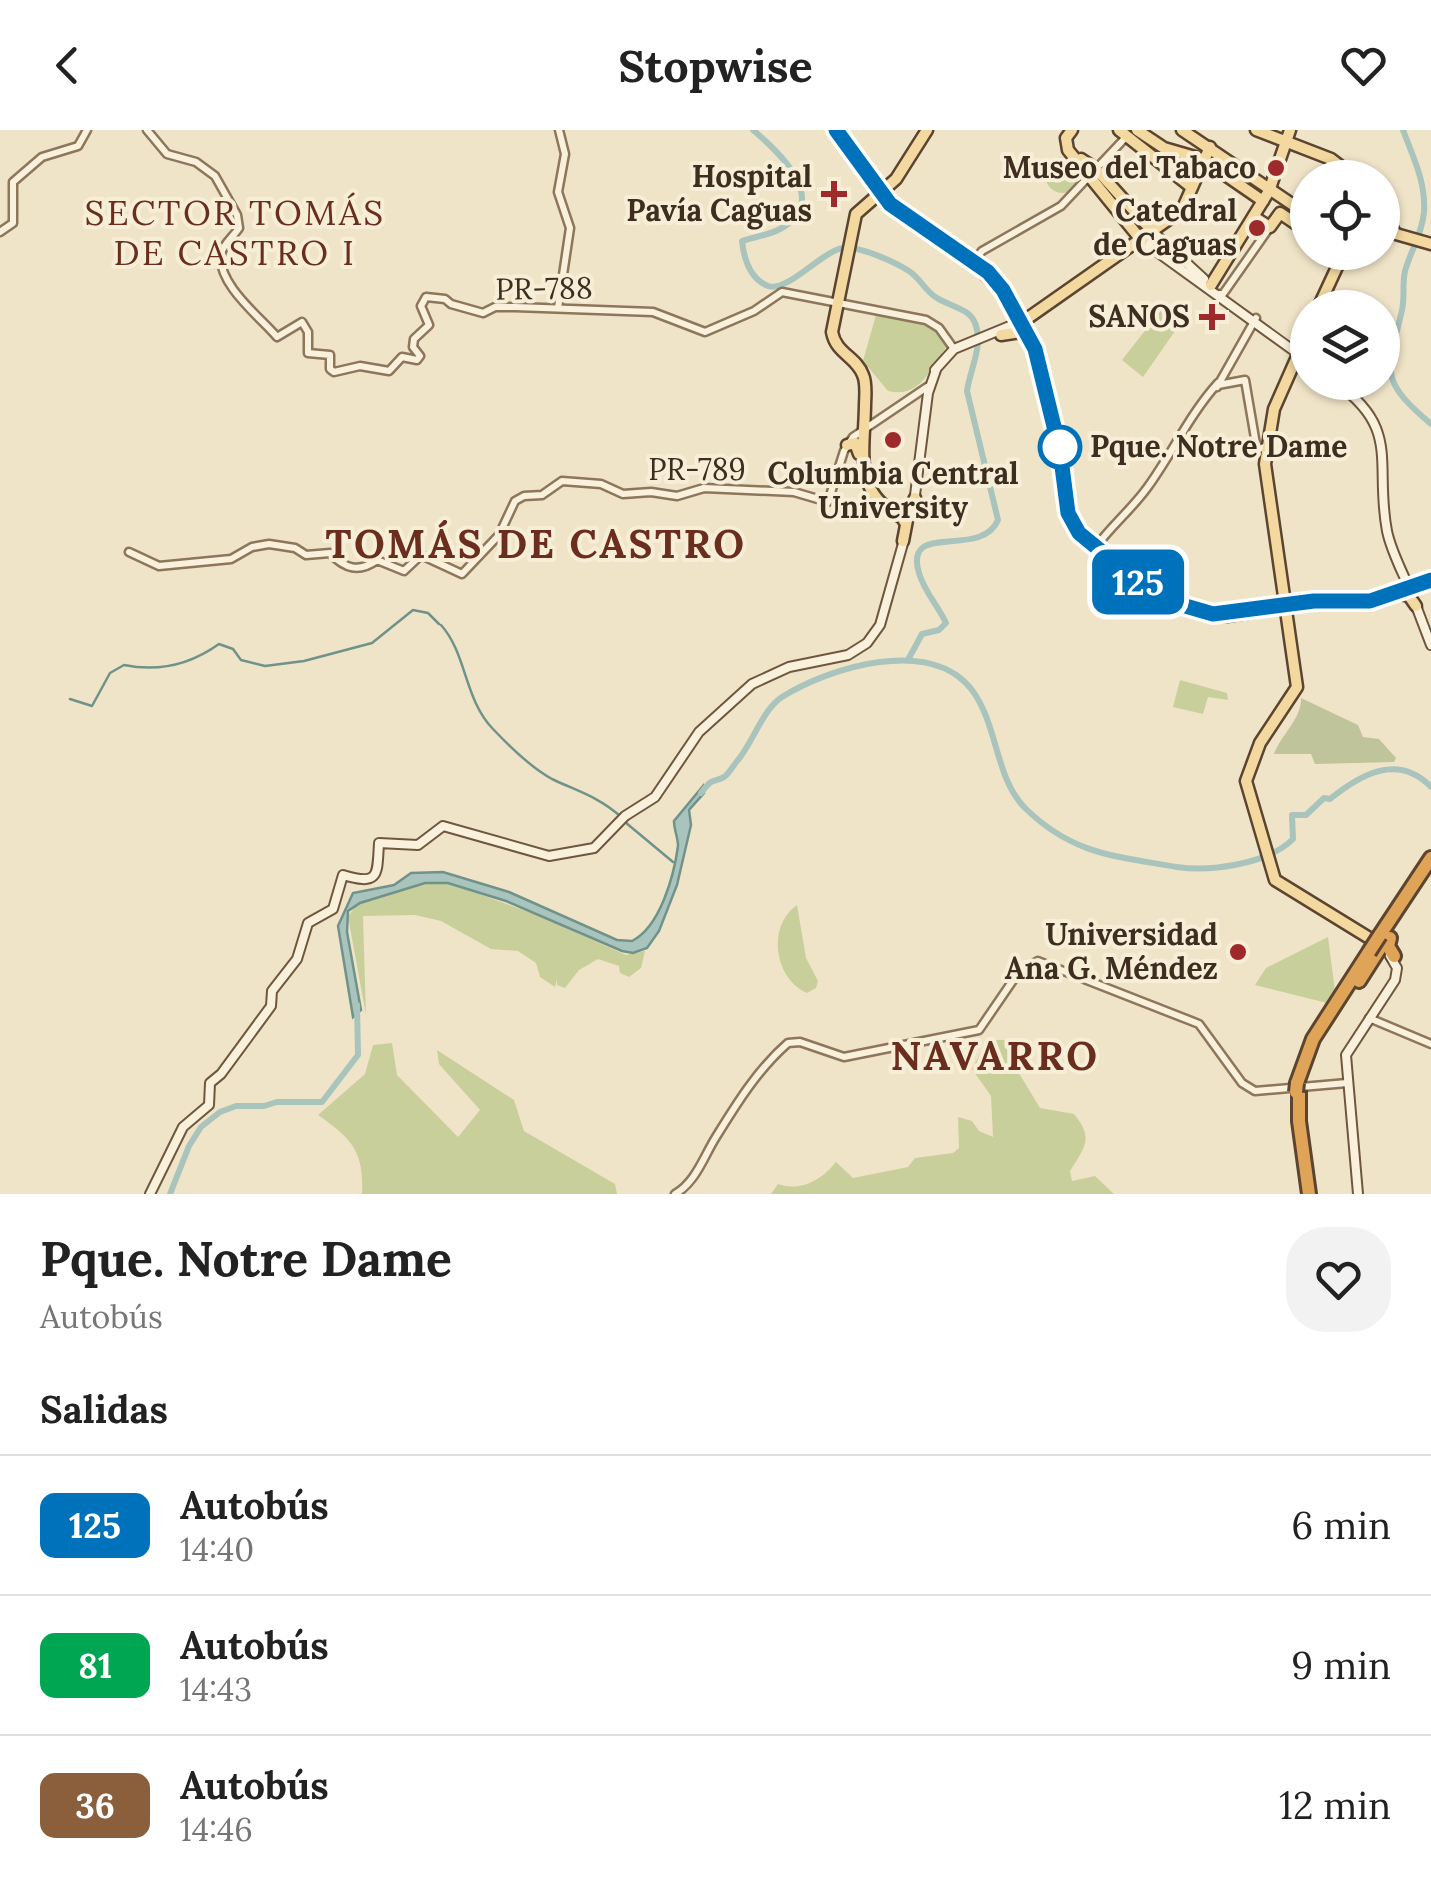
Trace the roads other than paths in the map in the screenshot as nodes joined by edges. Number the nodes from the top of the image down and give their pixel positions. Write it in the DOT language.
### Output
graph roads {
  1 [pos="87,130"];
  2 [pos="147,130"];
  3 [pos="559,130"];
  4 [pos="834,130"];
  5 [pos="928,130"];
  6 [pos="1074,130"];
  7 [pos="1182,130"];
  8 [pos="1256,130"];
  9 [pos="1268,130"];
  10 [pos="1129,132"];
  11 [pos="1290,136"];
  12 [pos="1210,147"];
  13 [pos="1202,160"];
  14 [pos="1333,160"];
  15 [pos="1089,171"];
  16 [pos="1190,186"];
  17 [pos="880,189"];
  18 [pos="1279,196"];
  19 [pos="1263,200"];
  20 [pos="1290,203"];
  21 [pos="1280,213"];
  22 [pos="1290,220"];
  23 [pos="1262,222"];
  24 [pos="0,232"];
  25 [pos="1153,232"];
  26 [pos="1400,234"];
  27 [pos="1142,241"];
  28 [pos="1427,245"];
  29 [pos="972,262"];
  30 [pos="995,283"];
  31 [pos="1217,291"];
  32 [pos="835,301"];
  33 [pos="558,308"];
  34 [pos="1254,320"];
  35 [pos="1019,325"];
  36 [pos="1001,334"];
  37 [pos="982,339"];
  38 [pos="1290,342"];
  39 [pos="959,347"];
  40 [pos="1290,369"];
  41 [pos="1290,371"];
  42 [pos="935,374"];
  43 [pos="1219,385"];
  44 [pos="925,390"];
  45 [pos="1359,400"];
  46 [pos="927,408"];
  47 [pos="866,425"];
  48 [pos="923,430"];
  49 [pos="847,445"];
  50 [pos="1261,448"];
  51 [pos="860,455"];
  52 [pos="912,502"];
  53 [pos="903,520"];
  54 [pos="903,538"];
  55 [pos="1096,548"];
  56 [pos="129,552"];
  57 [pos="1431,580"];
  58 [pos="1407,588"];
  59 [pos="1284,606"];
  60 [pos="1416,606"];
  61 [pos="1431,636"];
  62 [pos="1431,645"];
  63 [pos="1424,871"];
  64 [pos="1272,872"];
  65 [pos="1377,944"];
  66 [pos="1370,1019"];
  67 [pos="1431,1044"];
  68 [pos="1347,1083"];
  69 [pos="1298,1088"];
  70 [pos="150,1194"];
  71 [pos="675,1194"];
  72 [pos="1310,1194"];
  73 [pos="1358,1194"];
  1 -- 24 [label="street"];
  2 -- 33 [label="street, PR-788 / PR-788"];
  3 -- 33 [label="street"];
  4 -- 17 [label="main road"];
  5 -- 17 [label="main road"];
  6 -- 15 [label="main road"];
  7 -- 12 [label="main road"];
  8 -- 11 [label="main road"];
  9 -- 11 [label="main road"];
  10 -- 13 [label="main road"];
  10 -- 15 [label="street"];
  10 -- 16 [label="main road"];
  11 -- 14 [label="main road"];
  11 -- 18 [label="main road"];
  12 -- 13 [label="main road"];
  12 -- 18 [label="main road"];
  13 -- 16 [label="main road"];
  13 -- 19 [label="main road"];
  15 -- 25 [label="main road"];
  15 -- 27 [label="main road"];
  15 -- 29 [label="street"];
  16 -- 25 [label="main road"];
  17 -- 29 [label="main road"];
  17 -- 32 [label="main road"];
  18 -- 19 [label="main road"];
  18 -- 20 [label="main road"];
  18 -- 21 [label="street"];
  19 -- 23 [label="main road"];
  21 -- 22 [label="main road"];
  21 -- 23 [label="main road"];
  23 -- 31 [label="main road"];
  23 -- 31 [label="street"];
  25 -- 27 [label="main road"];
  25 -- 31 [label="main road"];
  26 -- 28 [label="main road"];
  27 -- 31 [label="main road"];
  27 -- 35 [label="main road"];
  29 -- 30 [label="main road"];
  30 -- 35 [label="main road"];
  30 -- 35 [label="main road"];
  31 -- 34 [label="main road"];
  32 -- 33 [label="street, PR-788 / PR-788"];
  32 -- 39 [label="street, PR-788 / PR-788"];
  32 -- 47 [label="main road"];
  34 -- 38 [label="main road"];
  34 -- 43 [label="street"];
  35 -- 36 [label="main road"];
  35 -- 37 [label="main road"];
  35 -- 55 [label="main road"];
  36 -- 37 [label="main road"];
  37 -- 39 [label="main road"];
  39 -- 42 [label="main road"];
  40 -- 50 [label="main road"];
  41 -- 59 [label="main road"];
  42 -- 44 [label="main road"];
  42 -- 46 [label="main road"];
  43 -- 50 [label="street"];
  43 -- 55 [label="street"];
  44 -- 46 [label="main road"];
  44 -- 47 [label="street, PR-789 / PR-789"];
  44 -- 48 [label="main road"];
  45 -- 58 [label="main road"];
  46 -- 48 [label="main road"];
  47 -- 49 [label="street, PR-789 / PR-789"];
  47 -- 51 [label="main road"];
  47 -- 53 [label="main road"];
  48 -- 52 [label="main road"];
  49 -- 51 [label="main road"];
  49 -- 56 [label="street, PR-789 / PR-789"];
  50 -- 59 [label="main road"];
  51 -- 53 [label="main road"];
  52 -- 53 [label="main road"];
  52 -- 54 [label="main road"];
  53 -- 54 [label="main road"];
  54 -- 70 [label="main road"];
  55 -- 59 [label="main road"];
  57 -- 58 [label="main road"];
  58 -- 59 [label="main road"];
  58 -- 60 [label="main road"];
  58 -- 61 [label="main road"];
  59 -- 64 [label="main road"];
  60 -- 62 [label="main road"];
  63 -- 65 [label="highway"];
  64 -- 65 [label="main road"];
  64 -- 65 [label="main road"];
  65 -- 66 [label="main road"];
  65 -- 69 [label="highway"];
  66 -- 67 [label="street"];
  66 -- 68 [label="main road"];
  68 -- 71 [label="street"];
  68 -- 73 [label="main road"];
  69 -- 72 [label="highway"];
  69 -- 72 [label="highway"];
}
